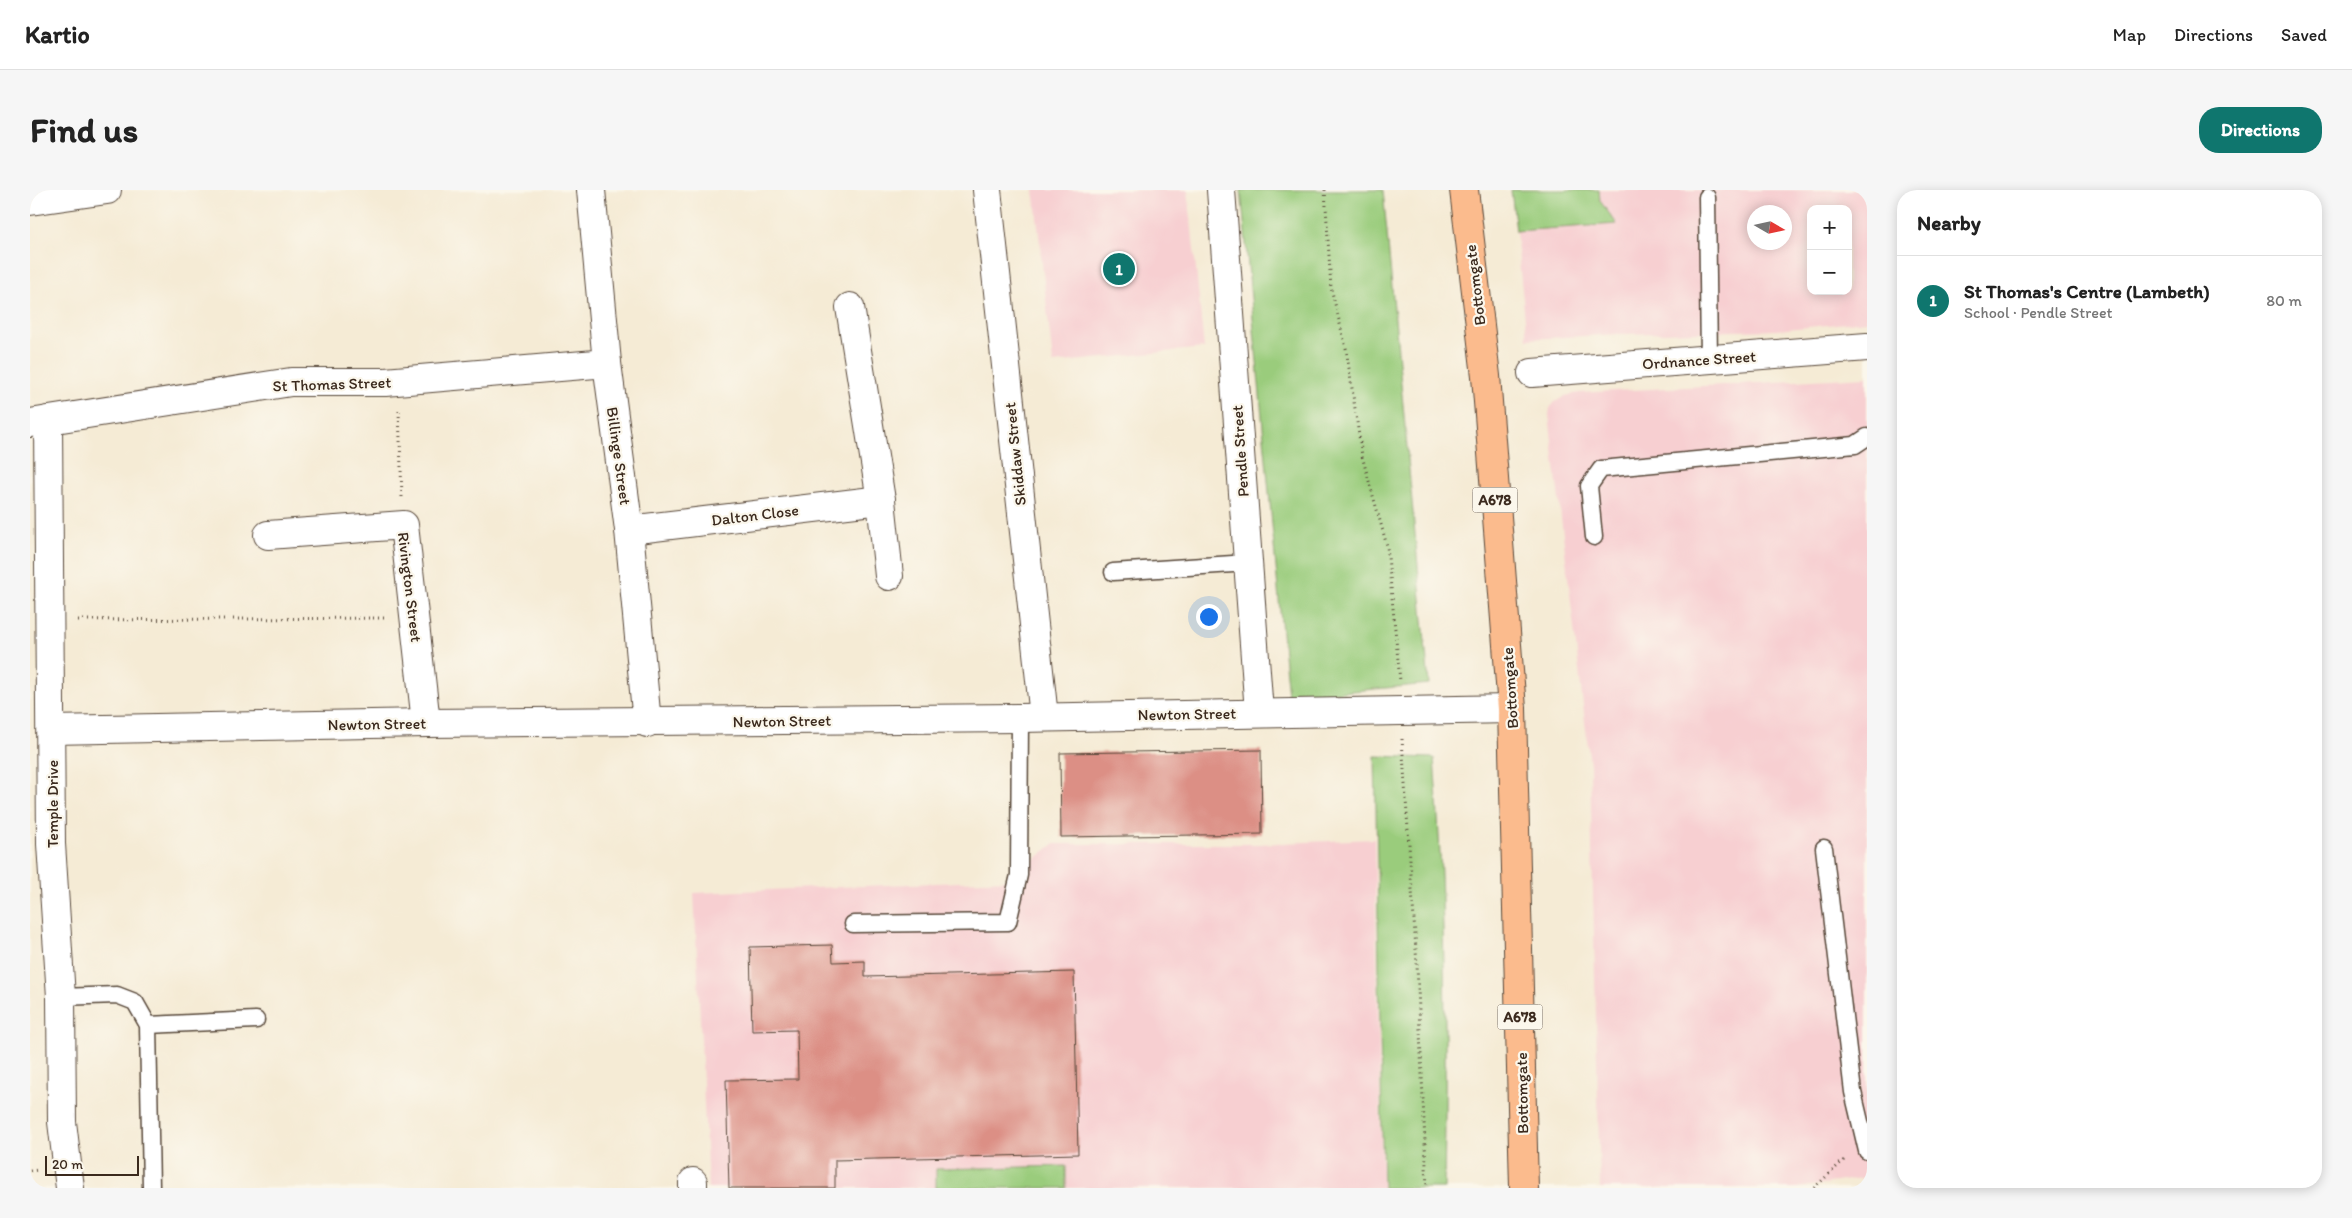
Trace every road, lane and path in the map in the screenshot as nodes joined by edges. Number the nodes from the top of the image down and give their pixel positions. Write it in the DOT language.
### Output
graph roads {
  1 [pos="107,190"];
  2 [pos="591,190"];
  3 [pos="986,190"];
  4 [pos="1221,190"];
  5 [pos="1464,190"];
  6 [pos="1707,196"];
  7 [pos="30,201"];
  8 [pos="850,307"];
  9 [pos="1867,347"];
  10 [pos="1709,359"];
  11 [pos="607,363"];
  12 [pos="1532,373"];
  13 [pos="398,381"];
  14 [pos="39,421"];
  15 [pos="1867,438"];
  16 [pos="882,500"];
  17 [pos="404,525"];
  18 [pos="629,530"];
  19 [pos="268,535"];
  20 [pos="1594,537"];
  21 [pos="1248,563"];
  22 [pos="1112,572"];
  23 [pos="890,576"];
  24 [pos="414,618"];
  25 [pos="50,620"];
  26 [pos="1512,709"];
  27 [pos="1259,713"];
  28 [pos="1032,717"];
  29 [pos="647,722"];
  30 [pos="426,723"];
  31 [pos="51,730"];
  32 [pos="41,846"];
  33 [pos="1824,848"];
  34 [pos="853,924"];
  35 [pos="61,997"];
  36 [pos="256,1020"];
  37 [pos="148,1025"];
  38 [pos="1866,1146"];
  39 [pos="70,1188"];
  40 [pos="151,1188"];
  41 [pos="1524,1188"];
  42 [pos="1814,1188"];
  1 -- 7 [label="street"];
  2 -- 11 [label="street, Billinge Street"];
  3 -- 28 [label="street, Skiddaw Street"];
  4 -- 21 [label="street, Pendle Street"];
  5 -- 26 [label="highway, Bottomgate / A678"];
  6 -- 10 [label="lane"];
  8 -- 16 [label="street"];
  9 -- 10 [label="street, Ordnance Street"];
  10 -- 12 [label="street, Ordnance Street"];
  11 -- 13 [label="street, St Thomas Street"];
  11 -- 18 [label="street, Billinge Street"];
  13 -- 14 [label="street, St Thomas Street"];
  13 -- 17 [label="path"];
  14 -- 25 [label="street, Temple Drive"];
  15 -- 20 [label="lane"];
  16 -- 18 [label="street, Dalton Close"];
  16 -- 23 [label="street"];
  17 -- 19 [label="street, Rivington Street"];
  17 -- 24 [label="street, Rivington Street"];
  18 -- 29 [label="street, Billinge Street"];
  21 -- 22 [label="lane"];
  21 -- 27 [label="street, Pendle Street"];
  24 -- 25 [label="path"];
  24 -- 30 [label="street, Rivington Street"];
  25 -- 31 [label="street, Temple Drive"];
  26 -- 27 [label="street, Newton Street"];
  26 -- 41 [label="highway, Bottomgate / A678"];
  27 -- 28 [label="street, Newton Street"];
  28 -- 29 [label="street, Newton Street"];
  28 -- 34 [label="lane"];
  29 -- 30 [label="street, Newton Street"];
  30 -- 31 [label="street, Newton Street"];
  31 -- 32 [label="street, Temple Drive"];
  32 -- 35 [label="street, Temple Drive"];
  33 -- 38 [label="lane"];
  35 -- 37 [label="lane"];
  35 -- 39 [label="street, Temple Drive"];
  36 -- 37 [label="lane"];
  37 -- 40 [label="lane"];
  38 -- 42 [label="path"];
}
